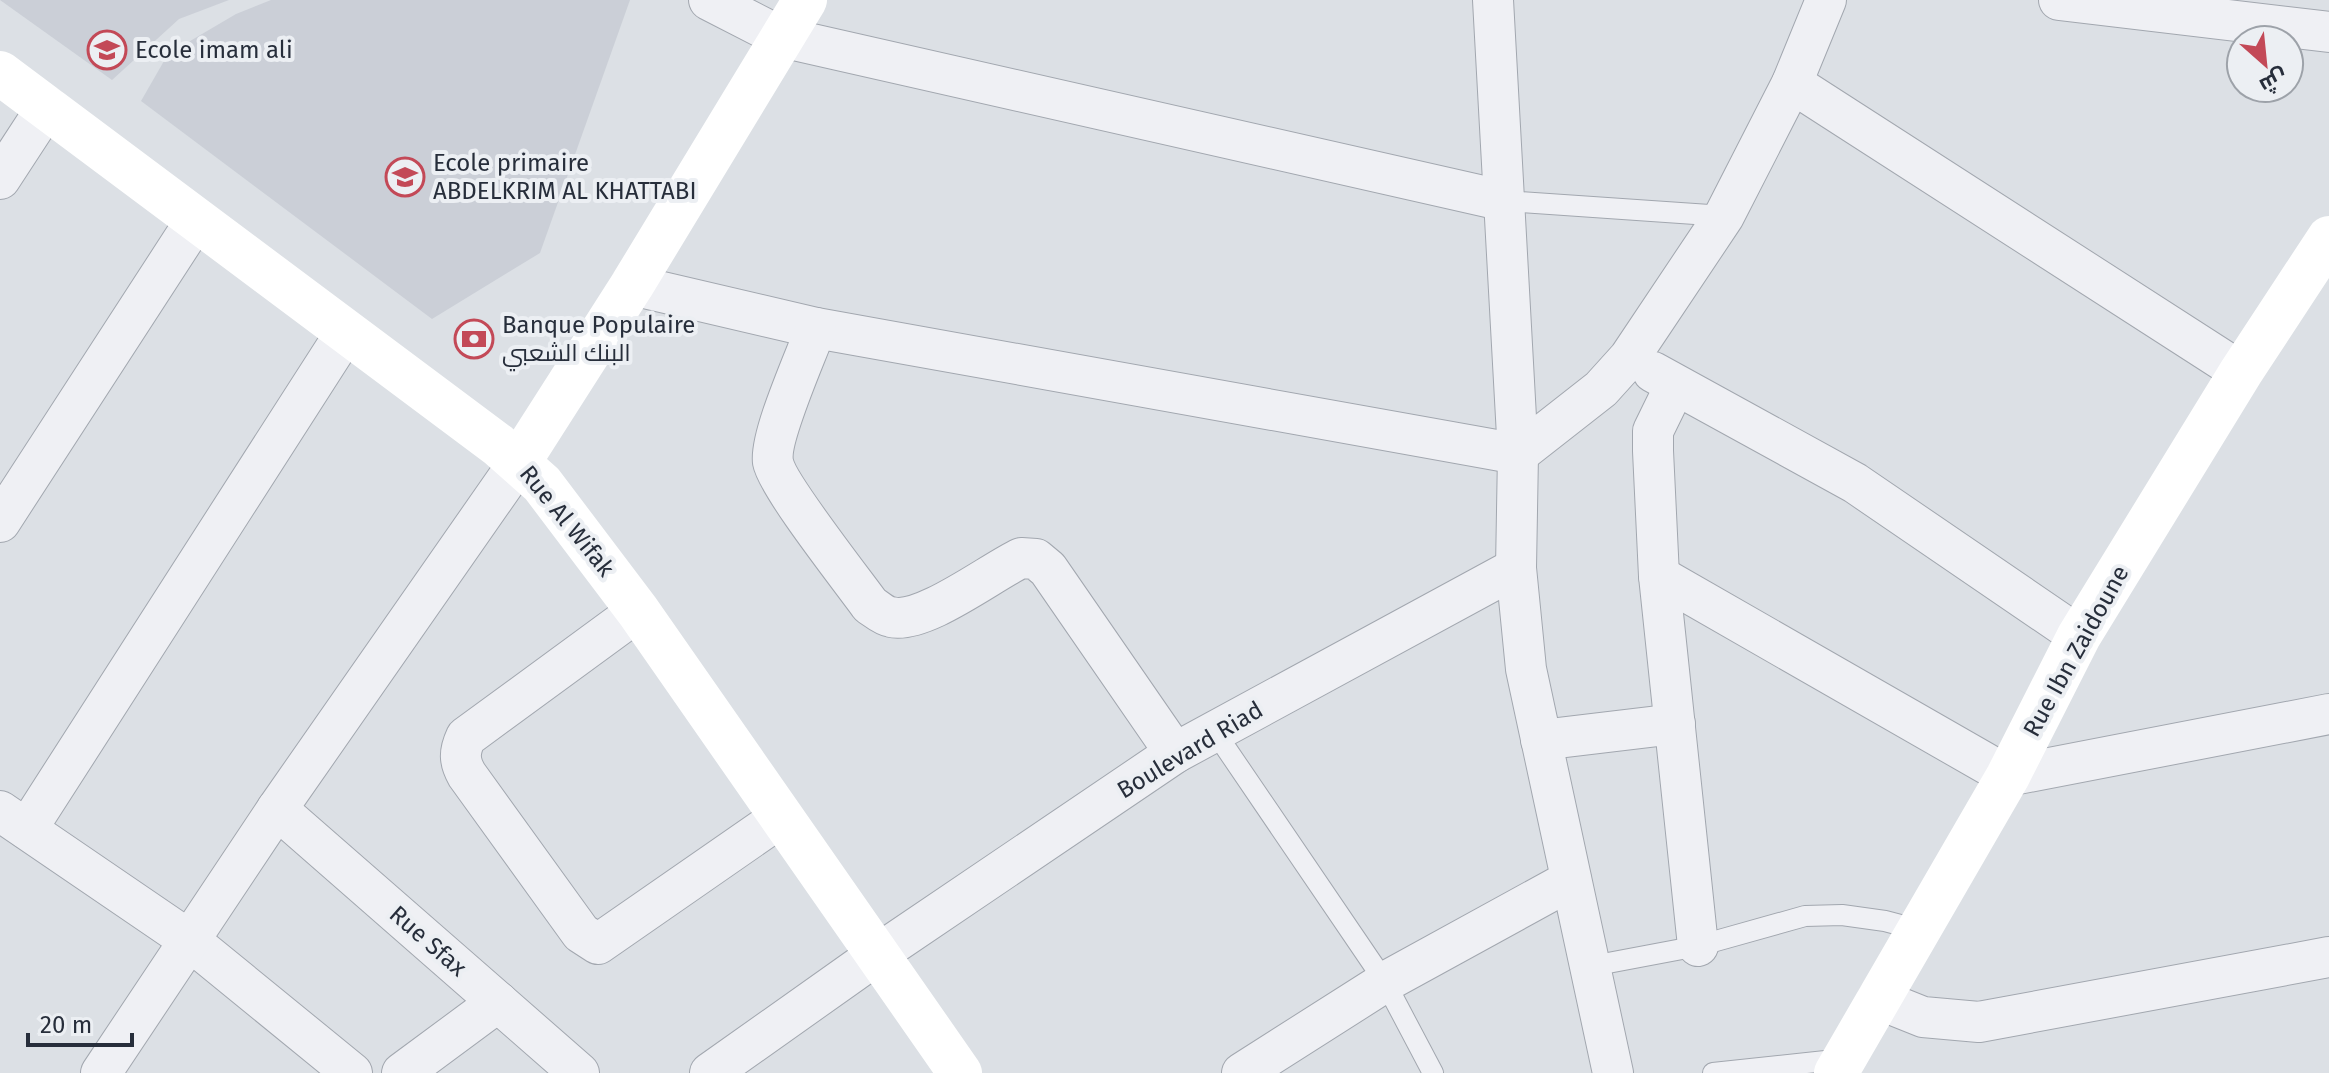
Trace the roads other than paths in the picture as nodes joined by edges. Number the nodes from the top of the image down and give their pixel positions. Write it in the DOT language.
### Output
graph roads {
  1 [pos="709,0"];
  2 [pos="805,0"];
  3 [pos="1493,0"];
  4 [pos="1826,0"];
  5 [pos="2059,0"];
  6 [pos="2329,32"];
  7 [pos="781,37"];
  8 [pos="0,73"];
  9 [pos="1792,83"];
  10 [pos="47,107"];
  11 [pos="0,179"];
  12 [pos="1505,201"];
  13 [pos="1724,216"];
  14 [pos="196,220"];
  15 [pos="2329,238"];
  16 [pos="632,285"];
  17 [pos="816,328"];
  18 [pos="346,332"];
  19 [pos="1629,358"];
  20 [pos="2241,372"];
  21 [pos="1675,386"];
  22 [pos="1518,454"];
  23 [pos="519,462"];
  24 [pos="0,522"];
  25 [pos="1516,568"];
  26 [pos="1659,576"];
  27 [pos="638,611"];
  28 [pos="2079,636"];
  29 [pos="2329,714"];
  30 [pos="1675,724"];
  31 [pos="1215,732"];
  32 [pos="1541,740"];
  33 [pos="1175,753"];
  34 [pos="2008,776"];
  35 [pos="277,809"];
  36 [pos="781,817"];
  37 [pos="14,820"];
  38 [pos="1571,880"];
  39 [pos="1919,930"];
  40 [pos="189,940"];
  41 [pos="1698,946"];
  42 [pos="878,954"];
  43 [pos="2329,957"];
  44 [pos="1592,966"];
  45 [pos="1385,982"];
  46 [pos="1878,999"];
  47 [pos="498,1002"];
  48 [pos="1840,1066"];
  49 [pos="110,1069"];
  50 [pos="352,1073"];
  51 [pos="402,1073"];
  52 [pos="579,1073"];
  53 [pos="710,1073"];
  54 [pos="960,1073"];
  55 [pos="1242,1073"];
  56 [pos="1433,1073"];
  57 [pos="1613,1073"];
  58 [pos="1713,1073"];
  1 -- 7 [label="street"];
  2 -- 7 [label="street"];
  3 -- 12 [label="street"];
  4 -- 9 [label="street"];
  5 -- 6 [label="street"];
  7 -- 12 [label="street"];
  7 -- 16 [label="street"];
  8 -- 10 [label="street, Rue Al Wifak"];
  9 -- 13 [label="street"];
  9 -- 20 [label="street"];
  10 -- 11 [label="street"];
  10 -- 14 [label="street, Rue Al Wifak"];
  12 -- 13 [label="lane"];
  12 -- 22 [label="street"];
  13 -- 19 [label="street"];
  14 -- 18 [label="street, Rue Al Wifak"];
  14 -- 24 [label="street"];
  15 -- 20 [label="street, Rue Ibn Zaidoune"];
  16 -- 17 [label="street"];
  16 -- 23 [label="street"];
  17 -- 22 [label="street"];
  17 -- 33 [label="street"];
  18 -- 23 [label="street, Rue Al Wifak"];
  18 -- 37 [label="street"];
  19 -- 21 [label="street"];
  19 -- 22 [label="street"];
  20 -- 28 [label="street, Rue Ibn Zaidoune"];
  21 -- 26 [label="street"];
  21 -- 28 [label="street"];
  22 -- 25 [label="street"];
  23 -- 27 [label="street, Rue Al Wifak"];
  23 -- 35 [label="street"];
  25 -- 31 [label="street, Boulevard Riad"];
  25 -- 32 [label="street"];
  26 -- 30 [label="street"];
  26 -- 34 [label="street"];
  27 -- 36 [label="street, Rue Al Wifak"];
  27 -- 36 [label="street"];
  28 -- 34 [label="street, Rue Ibn Zaidoune"];
  29 -- 34 [label="street"];
  30 -- 32 [label="street"];
  30 -- 41 [label="street"];
  31 -- 33 [label="street, Boulevard Riad"];
  31 -- 45 [label="lane"];
  32 -- 38 [label="street"];
  33 -- 42 [label="street, Boulevard Riad"];
  34 -- 39 [label="street, Rue Ibn Zaidoune"];
  35 -- 40 [label="street"];
  35 -- 47 [label="street, Rue Sfax"];
  36 -- 42 [label="street, Rue Al Wifak"];
  37 -- 40 [label="street"];
  38 -- 44 [label="street"];
  38 -- 45 [label="street"];
  39 -- 41 [label="lane"];
  39 -- 46 [label="street, Rue Ibn Zaidoune"];
  40 -- 49 [label="street"];
  40 -- 50 [label="street"];
  41 -- 44 [label="lane"];
  42 -- 53 [label="street, Boulevard Riad"];
  42 -- 54 [label="street, Rue Al Wifak"];
  43 -- 46 [label="street"];
  44 -- 57 [label="street"];
  45 -- 55 [label="street"];
  45 -- 56 [label="lane"];
  46 -- 48 [label="street, Rue Ibn Zaidoune"];
  47 -- 51 [label="street"];
  47 -- 52 [label="street, Rue Sfax"];
  48 -- 58 [label="lane"];
}
